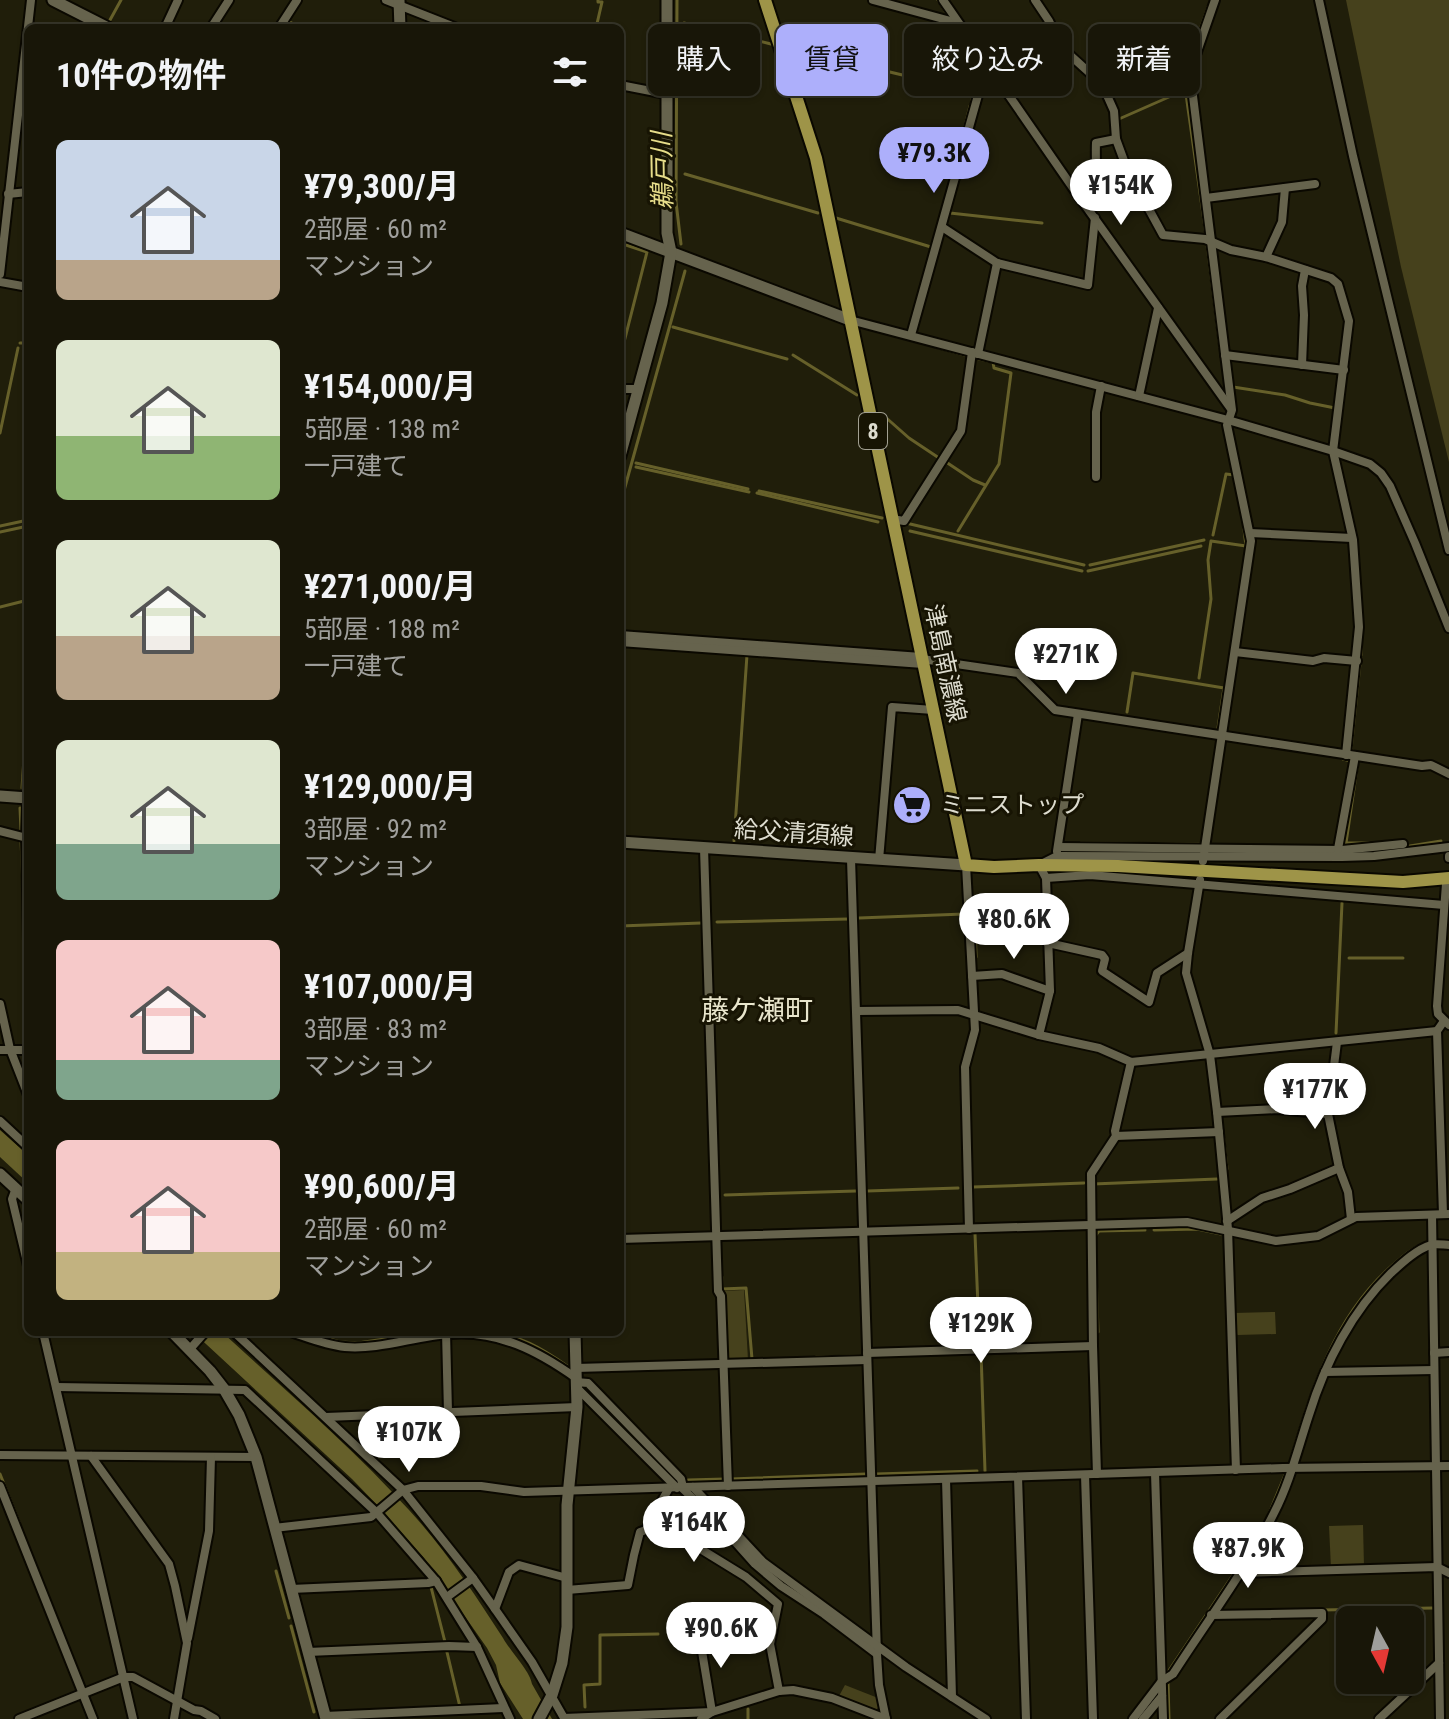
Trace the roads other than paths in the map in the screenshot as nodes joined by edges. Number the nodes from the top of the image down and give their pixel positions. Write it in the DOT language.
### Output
graph roads {
  1 [pos="31,0"];
  2 [pos="53,0"];
  3 [pos="178,0"];
  4 [pos="229,0"];
  5 [pos="297,0"];
  6 [pos="386,0"];
  7 [pos="667,0"];
  8 [pos="765,0"];
  9 [pos="873,0"];
  10 [pos="943,0"];
  11 [pos="1035,0"];
  12 [pos="1215,0"];
  13 [pos="1319,0"];
  14 [pos="399,3"];
  15 [pos="959,23"];
  16 [pos="29,24"];
  17 [pos="100,24"];
  18 [pos="167,24"];
  19 [pos="214,24"];
  20 [pos="282,24"];
  21 [pos="400,24"];
  22 [pos="448,24"];
  23 [pos="667,24"];
  24 [pos="1050,24"];
  25 [pos="1072,57"];
  26 [pos="24,70"];
  27 [pos="624,86"];
  28 [pos="648,90"];
  29 [pos="666,96"];
  30 [pos="978,96"];
  31 [pos="1010,96"];
  32 [pos="1116,139"];
  33 [pos="1315,184"];
  34 [pos="1285,188"];
  35 [pos="24,192"];
  36 [pos="8,194"];
  37 [pos="1206,198"];
  38 [pos="1092,214"];
  39 [pos="942,227"];
  40 [pos="2,229"];
  41 [pos="624,234"];
  42 [pos="1211,243"];
  43 [pos="671,252"];
  44 [pos="1266,257"];
  45 [pos="997,263"];
  46 [pos="1305,270"];
  47 [pos="0,274"];
  48 [pos="0,282"];
  49 [pos="24,286"];
  50 [pos="1158,308"];
  51 [pos="850,320"];
  52 [pos="911,335"];
  53 [pos="975,353"];
  54 [pos="1225,355"];
  55 [pos="1302,365"];
  56 [pos="1344,370"];
  57 [pos="1101,386"];
  58 [pos="624,389"];
  59 [pos="638,389"];
  60 [pos="1139,396"];
  61 [pos="1232,410"];
  62 [pos="1228,420"];
  63 [pos="624,441"];
  64 [pos="1333,451"];
  65 [pos="1096,477"];
  66 [pos="892,519"];
  67 [pos="1250,533"];
  68 [pos="1352,538"];
  69 [pos="1449,550"];
  70 [pos="1449,628"];
  71 [pos="624,635"];
  72 [pos="624,642"];
  73 [pos="741,647"];
  74 [pos="1235,652"];
  75 [pos="922,660"];
  76 [pos="1357,661"];
  77 [pos="933,710"];
  78 [pos="1078,714"];
  79 [pos="1221,736"];
  80 [pos="1351,756"];
  81 [pos="1449,774"];
  82 [pos="0,796"];
  83 [pos="24,798"];
  84 [pos="0,831"];
  85 [pos="24,837"];
  86 [pos="624,842"];
  87 [pos="1403,844"];
  88 [pos="1449,847"];
  89 [pos="704,848"];
  90 [pos="1057,851"];
  91 [pos="1341,852"];
  92 [pos="1204,855"];
  93 [pos="851,859"];
  94 [pos="879,860"];
  95 [pos="966,865"];
  96 [pos="1039,865"];
  97 [pos="1046,878"];
  98 [pos="1200,881"];
  99 [pos="1447,881"];
  100 [pos="1444,905"];
  101 [pos="1048,943"];
  102 [pos="1188,953"];
  103 [pos="972,976"];
  104 [pos="1050,991"];
  105 [pos="0,1004"];
  106 [pos="857,1011"];
  107 [pos="974,1014"];
  108 [pos="1446,1023"];
  109 [pos="1437,1031"];
  110 [pos="1039,1035"];
  111 [pos="1337,1042"];
  112 [pos="5,1049"];
  113 [pos="1210,1055"];
  114 [pos="1131,1062"];
  115 [pos="24,1087"];
  116 [pos="1217,1112"];
  117 [pos="1328,1114"];
  118 [pos="0,1121"];
  119 [pos="1219,1132"];
  120 [pos="1116,1136"];
  121 [pos="24,1143"];
  122 [pos="1445,1165"];
  123 [pos="1339,1168"];
  124 [pos="0,1174"];
  125 [pos="16,1188"];
  126 [pos="24,1196"];
  127 [pos="1446,1214"];
  128 [pos="1432,1215"];
  129 [pos="1351,1219"];
  130 [pos="1091,1225"];
  131 [pos="1227,1225"];
  132 [pos="969,1229"];
  133 [pos="863,1232"];
  134 [pos="716,1237"];
  135 [pos="624,1239"];
  136 [pos="1432,1244"];
  137 [pos="1449,1245"];
  138 [pos="24,1249"];
  139 [pos="44,1336"];
  140 [pos="176,1336"];
  141 [pos="202,1336"];
  142 [pos="238,1336"];
  143 [pos="303,1336"];
  144 [pos="423,1336"];
  145 [pos="446,1336"];
  146 [pos="477,1336"];
  147 [pos="575,1336"];
  148 [pos="1093,1346"];
  149 [pos="190,1349"];
  150 [pos="1449,1352"];
  151 [pos="1434,1353"];
  152 [pos="867,1356"];
  153 [pos="723,1364"];
  154 [pos="1434,1370"];
  155 [pos="1325,1372"];
  156 [pos="576,1379"];
  157 [pos="56,1387"];
  158 [pos="224,1389"];
  159 [pos="577,1407"];
  160 [pos="448,1412"];
  161 [pos="326,1417"];
  162 [pos="0,1455"];
  163 [pos="72,1456"];
  164 [pos="91,1456"];
  165 [pos="211,1457"];
  166 [pos="256,1457"];
  167 [pos="1436,1466"];
  168 [pos="1449,1466"];
  169 [pos="1293,1468"];
  170 [pos="1236,1470"];
  171 [pos="1155,1473"];
  172 [pos="1097,1474"];
  173 [pos="1085,1475"];
  174 [pos="1018,1477"];
  175 [pos="946,1479"];
  176 [pos="871,1481"];
  177 [pos="0,1486"];
  178 [pos="728,1486"];
  179 [pos="680,1487"];
  180 [pos="569,1491"];
  181 [pos="401,1492"];
  182 [pos="379,1512"];
  183 [pos="274,1528"];
  184 [pos="646,1530"];
  185 [pos="1437,1567"];
  186 [pos="1241,1573"];
  187 [pos="1449,1573"];
  188 [pos="472,1579"];
  189 [pos="436,1581"];
  190 [pos="567,1584"];
  191 [pos="781,1586"];
  192 [pos="291,1589"];
  193 [pos="448,1596"];
  194 [pos="778,1604"];
  195 [pos="495,1609"];
  196 [pos="1211,1615"];
  197 [pos="699,1633"];
  198 [pos="187,1643"];
  199 [pos="477,1647"];
  200 [pos="877,1649"];
  201 [pos="308,1652"];
  202 [pos="1439,1663"];
  203 [pos="124,1677"];
  204 [pos="1162,1681"];
  205 [pos="779,1691"];
  206 [pos="82,1694"];
  207 [pos="1449,1694"];
  208 [pos="552,1695"];
  209 [pos="1162,1696"];
  210 [pos="952,1697"];
  211 [pos="178,1701"];
  212 [pos="1440,1703"];
  213 [pos="503,1708"];
  214 [pos="712,1712"];
  215 [pos="462,1714"];
  216 [pos="325,1718"];
  217 [pos="565,1718"];
  218 [pos="19,1719"];
  219 [pos="93,1719"];
  220 [pos="133,1719"];
  221 [pos="174,1719"];
  222 [pos="215,1719"];
  223 [pos="510,1719"];
  224 [pos="539,1719"];
  225 [pos="701,1719"];
  226 [pos="886,1719"];
  227 [pos="986,1719"];
  228 [pos="1026,1719"];
  229 [pos="1093,1719"];
  230 [pos="1133,1719"];
  231 [pos="1143,1719"];
  232 [pos="1163,1719"];
  233 [pos="1220,1719"];
  234 [pos="1379,1719"];
  235 [pos="1440,1719"];
  1 -- 16 [label="street"];
  2 -- 17 [label="street"];
  3 -- 18 [label="street"];
  4 -- 19 [label="street"];
  5 -- 20 [label="street"];
  6 -- 14 [label="street"];
  7 -- 23 [label="street"];
  8 -- 51 [label="main road, 津島南濃線 / 8"];
  9 -- 15 [label="street"];
  10 -- 15 [label="street"];
  11 -- 24 [label="street"];
  12 -- 37 [label="street"];
  13 -- 69 [label="street"];
  14 -- 21 [label="street"];
  14 -- 22 [label="street"];
  25 -- 32 [label="street"];
  26 -- 36 [label="street"];
  27 -- 28 [label="street"];
  29 -- 43 [label="street"];
  30 -- 39 [label="street"];
  31 -- 38 [label="street"];
  32 -- 38 [label="street"];
  32 -- 42 [label="street"];
  33 -- 34 [label="street"];
  34 -- 37 [label="street"];
  34 -- 44 [label="street"];
  35 -- 36 [label="street"];
  36 -- 40 [label="street"];
  37 -- 42 [label="street"];
  38 -- 45 [label="street"];
  38 -- 50 [label="street"];
  39 -- 45 [label="street"];
  39 -- 52 [label="street"];
  40 -- 47 [label="street"];
  41 -- 43 [label="street"];
  42 -- 44 [label="street"];
  42 -- 54 [label="street"];
  43 -- 51 [label="street"];
  43 -- 59 [label="street"];
  44 -- 46 [label="street"];
  45 -- 53 [label="street"];
  46 -- 55 [label="street"];
  46 -- 56 [label="street"];
  48 -- 49 [label="street"];
  50 -- 60 [label="street"];
  50 -- 61 [label="street"];
  51 -- 52 [label="street"];
  51 -- 66 [label="main road, 津島南濃線 / 8"];
  52 -- 53 [label="street"];
  53 -- 57 [label="street"];
  53 -- 66 [label="street"];
  54 -- 55 [label="street"];
  54 -- 61 [label="street"];
  55 -- 56 [label="street"];
  56 -- 64 [label="street"];
  57 -- 60 [label="street"];
  57 -- 65 [label="street"];
  58 -- 59 [label="street"];
  59 -- 63 [label="street"];
  60 -- 62 [label="street"];
  61 -- 62 [label="street"];
  62 -- 64 [label="street"];
  62 -- 67 [label="street"];
  64 -- 68 [label="street"];
  64 -- 70 [label="street"];
  66 -- 75 [label="main road, 津島南濃線 / 8"];
  67 -- 68 [label="street"];
  67 -- 74 [label="street"];
  68 -- 76 [label="street"];
  71 -- 73 [label="street"];
  72 -- 73 [label="street"];
  73 -- 75 [label="street"];
  74 -- 76 [label="street"];
  74 -- 79 [label="street"];
  75 -- 77 [label="main road, 津島南濃線 / 8"];
  75 -- 78 [label="street"];
  76 -- 80 [label="street"];
  77 -- 94 [label="street"];
  77 -- 95 [label="main road, 津島南濃線 / 8"];
  78 -- 79 [label="street"];
  78 -- 90 [label="street"];
  79 -- 80 [label="street"];
  79 -- 92 [label="street"];
  80 -- 81 [label="street"];
  80 -- 91 [label="street"];
  82 -- 83 [label="street"];
  84 -- 85 [label="street"];
  86 -- 89 [label="street, 給父清須線"];
  87 -- 91 [label="street"];
  88 -- 91 [label="street"];
  89 -- 93 [label="street, 給父清須線"];
  89 -- 134 [label="street"];
  90 -- 92 [label="street"];
  90 -- 96 [label="street"];
  91 -- 92 [label="street"];
  93 -- 94 [label="street, 給父清須線"];
  93 -- 106 [label="street"];
  94 -- 95 [label="street, 給父清須線"];
  95 -- 96 [label="main road"];
  95 -- 103 [label="street"];
  96 -- 97 [label="street"];
  96 -- 99 [label="main road"];
  97 -- 98 [label="street"];
  97 -- 101 [label="street"];
  98 -- 100 [label="street"];
  98 -- 102 [label="street"];
  99 -- 100 [label="street"];
  100 -- 108 [label="street"];
  101 -- 102 [label="street"];
  101 -- 104 [label="street"];
  102 -- 113 [label="street"];
  103 -- 104 [label="street"];
  103 -- 107 [label="street"];
  104 -- 110 [label="street"];
  105 -- 112 [label="street"];
  106 -- 107 [label="street"];
  106 -- 133 [label="street"];
  107 -- 110 [label="street"];
  107 -- 132 [label="street"];
  108 -- 109 [label="street"];
  109 -- 111 [label="street"];
  109 -- 122 [label="street"];
  110 -- 114 [label="street"];
  111 -- 113 [label="street"];
  111 -- 117 [label="street"];
  112 -- 115 [label="street"];
  113 -- 114 [label="street"];
  113 -- 116 [label="street"];
  114 -- 120 [label="street"];
  116 -- 117 [label="street"];
  116 -- 119 [label="street"];
  117 -- 123 [label="street"];
  118 -- 121 [label="street"];
  119 -- 120 [label="street"];
  119 -- 131 [label="street"];
  120 -- 130 [label="street"];
  122 -- 127 [label="street"];
  123 -- 129 [label="street"];
  123 -- 131 [label="street"];
  124 -- 125 [label="street"];
  125 -- 126 [label="street"];
  125 -- 138 [label="street"];
  127 -- 128 [label="street"];
  128 -- 129 [label="street"];
  128 -- 136 [label="street"];
  129 -- 131 [label="street"];
  130 -- 131 [label="street"];
  130 -- 132 [label="street"];
  130 -- 148 [label="street"];
  131 -- 170 [label="street"];
  132 -- 133 [label="street"];
  133 -- 134 [label="street"];
  133 -- 152 [label="street"];
  134 -- 135 [label="street"];
  134 -- 153 [label="street"];
  136 -- 137 [label="street"];
  136 -- 151 [label="street"];
  136 -- 155 [label="street"];
  139 -- 157 [label="street"];
  140 -- 149 [label="street"];
  141 -- 149 [label="street"];
  142 -- 161 [label="street"];
  143 -- 144 [label="street"];
  145 -- 160 [label="street"];
  146 -- 156 [label="street"];
  147 -- 156 [label="street"];
  148 -- 152 [label="street"];
  148 -- 172 [label="street"];
  149 -- 158 [label="street"];
  150 -- 151 [label="street"];
  151 -- 154 [label="street"];
  152 -- 153 [label="street"];
  152 -- 176 [label="street"];
  153 -- 156 [label="street"];
  153 -- 178 [label="street"];
  154 -- 155 [label="street"];
  154 -- 167 [label="street"];
  155 -- 169 [label="street"];
  156 -- 159 [label="street"];
  156 -- 179 [label="street"];
  157 -- 158 [label="street"];
  157 -- 163 [label="street"];
  158 -- 166 [label="street"];
  158 -- 182 [label="street"];
  159 -- 160 [label="street"];
  159 -- 180 [label="street"];
  160 -- 161 [label="street"];
  161 -- 181 [label="street"];
  162 -- 163 [label="street"];
  163 -- 164 [label="street"];
  163 -- 203 [label="street"];
  164 -- 165 [label="street"];
  164 -- 198 [label="street"];
  165 -- 166 [label="street"];
  165 -- 198 [label="street"];
  166 -- 183 [label="street"];
  167 -- 168 [label="street"];
  167 -- 169 [label="street"];
  167 -- 185 [label="street"];
  169 -- 170 [label="street"];
  169 -- 186 [label="street"];
  170 -- 171 [label="street"];
  171 -- 172 [label="street"];
  171 -- 204 [label="street"];
  172 -- 173 [label="street"];
  173 -- 174 [label="street"];
  173 -- 229 [label="street"];
  174 -- 175 [label="street"];
  174 -- 228 [label="street"];
  175 -- 176 [label="street"];
  175 -- 210 [label="street"];
  176 -- 178 [label="street"];
  176 -- 200 [label="street"];
  177 -- 206 [label="street"];
  178 -- 179 [label="street"];
  179 -- 180 [label="street"];
  179 -- 184 [label="street"];
  179 -- 191 [label="street"];
  179 -- 200 [label="street"];
  180 -- 181 [label="street"];
  180 -- 190 [label="street"];
  181 -- 182 [label="street"];
  181 -- 188 [label="street"];
  182 -- 183 [label="street"];
  182 -- 189 [label="street"];
  183 -- 192 [label="street"];
  184 -- 190 [label="street"];
  184 -- 194 [label="street"];
  185 -- 186 [label="street"];
  185 -- 187 [label="street"];
  185 -- 202 [label="street"];
  186 -- 196 [label="street"];
  188 -- 193 [label="street"];
  188 -- 195 [label="street"];
  189 -- 192 [label="street"];
  189 -- 193 [label="street"];
  190 -- 195 [label="street"];
  190 -- 208 [label="street"];
  191 -- 194 [label="street"];
  191 -- 200 [label="street"];
  192 -- 201 [label="street"];
  193 -- 199 [label="street"];
  194 -- 205 [label="street"];
  195 -- 208 [label="street"];
  196 -- 204 [label="street"];
  196 -- 233 [label="street"];
  197 -- 214 [label="street"];
  198 -- 211 [label="street"];
  199 -- 201 [label="street"];
  199 -- 213 [label="street"];
  200 -- 210 [label="street"];
  200 -- 226 [label="street"];
  201 -- 216 [label="street"];
  202 -- 212 [label="street"];
  202 -- 234 [label="street"];
  203 -- 206 [label="street"];
  203 -- 211 [label="street"];
  203 -- 220 [label="street"];
  204 -- 209 [label="street"];
  204 -- 230 [label="street"];
  205 -- 214 [label="street"];
  205 -- 226 [label="street"];
  206 -- 218 [label="street"];
  206 -- 219 [label="street"];
  207 -- 212 [label="street"];
  208 -- 217 [label="street"];
  208 -- 224 [label="street"];
  209 -- 231 [label="street"];
  209 -- 232 [label="street"];
  210 -- 227 [label="street"];
  211 -- 221 [label="street"];
  211 -- 222 [label="street"];
  212 -- 235 [label="street"];
  213 -- 215 [label="street"];
  213 -- 223 [label="street"];
  214 -- 217 [label="street"];
  214 -- 225 [label="street"];
  215 -- 216 [label="street"];
}
